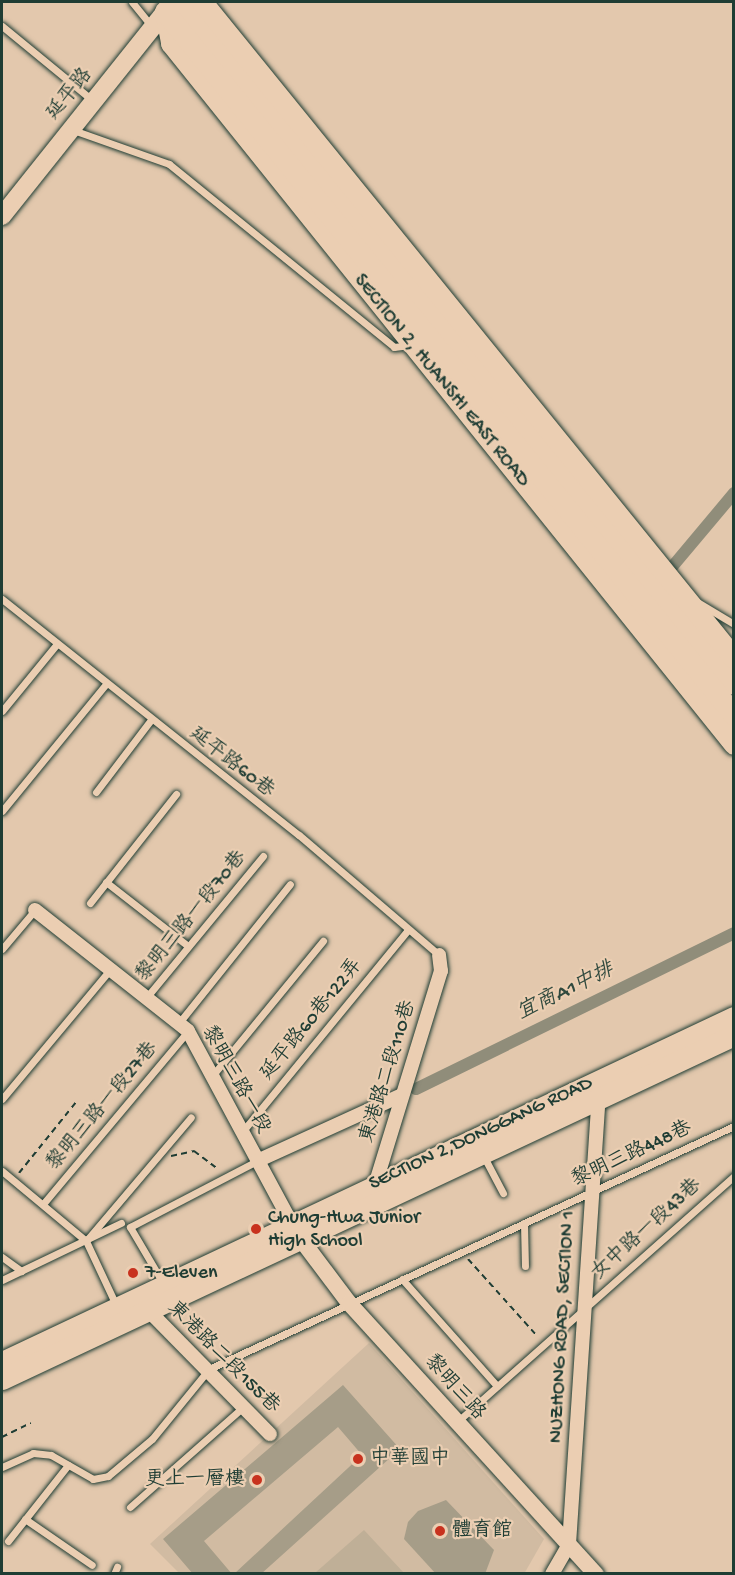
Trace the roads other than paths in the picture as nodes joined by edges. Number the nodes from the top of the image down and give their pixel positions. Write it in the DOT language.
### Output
graph roads {
  1 [pos="132,2"];
  2 [pos="202,2"];
  3 [pos="166,8"];
  4 [pos="2,26"];
  5 [pos="94,102"];
  6 [pos="71,129"];
  7 [pos="2,216"];
  8 [pos="432,327"];
  9 [pos="2,600"];
  10 [pos="668,620"];
  11 [pos="734,624"];
  12 [pos="57,645"];
  13 [pos="734,658"];
  14 [pos="734,684"];
  15 [pos="105,685"];
  16 [pos="2,711"];
  17 [pos="734,715"];
  18 [pos="150,721"];
  19 [pos="734,744"];
  20 [pos="96,792"];
  21 [pos="176,794"];
  22 [pos="2,811"];
  23 [pos="263,856"];
  24 [pos="106,882"];
  25 [pos="290,885"];
  26 [pos="90,903"];
  27 [pos="35,910"];
  28 [pos="408,930"];
  29 [pos="323,941"];
  30 [pos="188,946"];
  31 [pos="2,950"];
  32 [pos="439,955"];
  33 [pos="110,970"];
  34 [pos="146,998"];
  35 [pos="734,1017"];
  36 [pos="183,1028"];
  37 [pos="734,1035"];
  38 [pos="213,1076"];
  39 [pos="600,1089"];
  40 [pos="402,1095"];
  41 [pos="2,1099"];
  42 [pos="191,1117"];
  43 [pos="734,1126"];
  44 [pos="242,1132"];
  45 [pos="482,1153"];
  46 [pos="256,1161"];
  47 [pos="2,1171"];
  48 [pos="734,1176"];
  49 [pos="380,1191"];
  50 [pos="503,1193"];
  51 [pos="590,1193"];
  52 [pos="43,1204"];
  53 [pos="524,1222"];
  54 [pos="121,1223"];
  55 [pos="294,1231"];
  56 [pos="86,1241"];
  57 [pos="2,1257"];
  58 [pos="525,1266"];
  59 [pos="21,1271"];
  60 [pos="402,1279"];
  61 [pos="2,1280"];
  62 [pos="164,1284"];
  63 [pos="349,1303"];
  64 [pos="117,1306"];
  65 [pos="583,1309"];
  66 [pos="148,1310"];
  67 [pos="2,1362"];
  68 [pos="208,1369"];
  69 [pos="2,1379"];
  70 [pos="497,1386"];
  71 [pos="244,1406"];
  72 [pos="457,1422"];
  73 [pos="270,1434"];
  74 [pos="68,1465"];
  75 [pos="2,1467"];
  76 [pos="130,1507"];
  77 [pos="25,1519"];
  78 [pos="8,1541"];
  79 [pos="569,1544"];
  80 [pos="92,1565"];
  81 [pos="552,1574"];
  82 [pos="596,1574"];
  1 -- 3 [label="lane"];
  2 -- 8 [label="main road, SECTION 2, HUANSHI EAST ROAD"];
  3 -- 5 [label="main road, 延平路"];
  3 -- 8 [label="main road, SECTION 2, HUANSHI EAST ROAD"];
  3 -- 8 [label="main road, SECTION 2, HUANSHI EAST ROAD"];
  4 -- 5 [label="lane"];
  5 -- 6 [label="main road, 延平路"];
  6 -- 7 [label="main road, 延平路"];
  6 -- 8 [label="lane"];
  8 -- 10 [label="main road, SECTION 2, HUANSHI EAST ROAD"];
  8 -- 10 [label="main road, SECTION 2, HUANSHI EAST ROAD"];
  9 -- 12 [label="lane, 延平路60巷"];
  10 -- 11 [label="lane"];
  10 -- 13 [label="main road, SECTION 2, HUANSHI EAST ROAD"];
  10 -- 14 [label="main road, SECTION 2, HUANSHI EAST ROAD"];
  10 -- 17 [label="main road, SECTION 2, HUANSHI EAST ROAD"];
  10 -- 19 [label="main road, SECTION 2, HUANSHI EAST ROAD"];
  12 -- 15 [label="lane, 延平路60巷"];
  12 -- 16 [label="lane"];
  15 -- 18 [label="lane, 延平路60巷"];
  15 -- 22 [label="lane"];
  18 -- 20 [label="lane"];
  18 -- 28 [label="lane, 延平路60巷"];
  21 -- 24 [label="lane"];
  23 -- 30 [label="lane, 黎明三路一段70巷"];
  24 -- 26 [label="lane"];
  24 -- 30 [label="lane"];
  25 -- 36 [label="lane, 黎明三路一段27巷"];
  27 -- 31 [label="lane"];
  27 -- 33 [label="street, 黎明三路一段"];
  28 -- 32 [label="lane, 延平路60巷"];
  28 -- 44 [label="lane, 延平路60巷122弄"];
  29 -- 38 [label="lane"];
  30 -- 34 [label="lane, 黎明三路一段70巷"];
  32 -- 40 [label="street, 東港路二段110巷"];
  33 -- 34 [label="street, 黎明三路一段"];
  33 -- 41 [label="lane"];
  34 -- 36 [label="street, 黎明三路一段"];
  35 -- 39 [label="main road, SECTION 2,DONGGANG ROAD"];
  36 -- 38 [label="street, 黎明三路一段"];
  36 -- 52 [label="lane, 黎明三路一段27巷"];
  37 -- 39 [label="main road, SECTION 2,DONGGANG ROAD"];
  38 -- 44 [label="street, 黎明三路一段"];
  39 -- 45 [label="main road, SECTION 2,DONGGANG ROAD"];
  39 -- 49 [label="main road, SECTION 2,DONGGANG ROAD"];
  39 -- 51 [label="street, NUZHONG ROAD, SECTION 1"];
  40 -- 46 [label="street"];
  40 -- 49 [label="street, 東港路二段110巷"];
  42 -- 56 [label="lane"];
  43 -- 51 [label="lane, 黎明三路448巷"];
  44 -- 46 [label="street, 黎明三路一段"];
  45 -- 49 [label="main road, SECTION 2,DONGGANG ROAD"];
  45 -- 50 [label="lane"];
  46 -- 55 [label="street, 黎明三路一段"];
  46 -- 62 [label="lane"];
  47 -- 52 [label="lane"];
  48 -- 65 [label="lane, 女中路一段43巷"];
  49 -- 55 [label="main road, SECTION 2,DONGGANG ROAD"];
  51 -- 53 [label="lane, 黎明三路448巷"];
  51 -- 65 [label="street, NUZHONG ROAD, SECTION 1"];
  52 -- 56 [label="lane"];
  53 -- 58 [label="lane"];
  53 -- 60 [label="lane, 黎明三路448巷"];
  54 -- 56 [label="lane"];
  55 -- 62 [label="main road, SECTION 2,DONGGANG ROAD"];
  55 -- 63 [label="street, 黎明三路"];
  55 -- 66 [label="main road, SECTION 2,DONGGANG ROAD"];
  56 -- 59 [label="lane"];
  56 -- 64 [label="lane"];
  57 -- 59 [label="lane"];
  59 -- 61 [label="lane"];
  60 -- 63 [label="lane, 黎明三路448巷"];
  60 -- 70 [label="lane"];
  62 -- 64 [label="main road, SECTION 2,DONGGANG ROAD"];
  62 -- 66 [label="lane"];
  63 -- 68 [label="lane, 黎明三路448巷"];
  63 -- 72 [label="street, 黎明三路"];
  64 -- 66 [label="lane"];
  64 -- 67 [label="main road, SECTION 2,DONGGANG ROAD"];
  65 -- 70 [label="lane, 女中路一段43巷"];
  65 -- 79 [label="street, NUZHONG ROAD, SECTION 1"];
  66 -- 68 [label="street, 東港路二段155巷"];
  66 -- 69 [label="main road, SECTION 2,DONGGANG ROAD"];
  68 -- 71 [label="street, 東港路二段155巷"];
  68 -- 74 [label="lane"];
  70 -- 72 [label="lane, 女中路一段43巷"];
  71 -- 73 [label="street, 東港路二段155巷"];
  71 -- 76 [label="lane"];
  72 -- 79 [label="street, 黎明三路"];
  74 -- 75 [label="lane"];
  74 -- 77 [label="lane"];
  77 -- 78 [label="lane"];
  77 -- 80 [label="lane"];
  79 -- 81 [label="street, NUZHONG ROAD, SECTION 1"];
  79 -- 82 [label="street, 黎明三路"];
}
